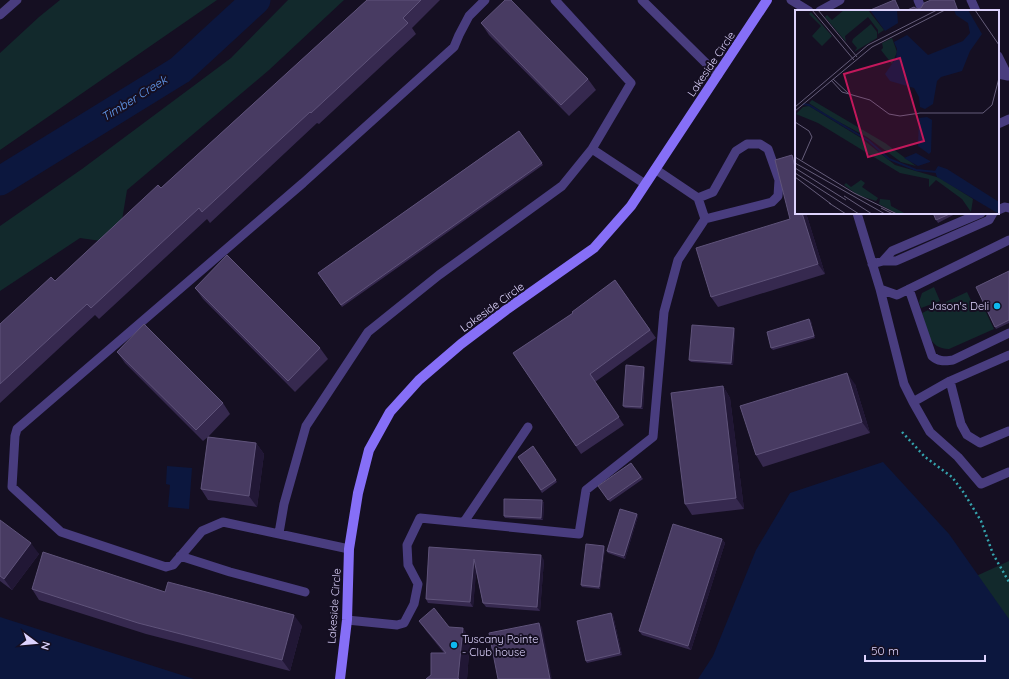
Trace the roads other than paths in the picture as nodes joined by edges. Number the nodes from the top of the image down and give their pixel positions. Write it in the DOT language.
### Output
graph roads {
  1 [pos="17,0"];
  2 [pos="485,0"];
  3 [pos="555,0"];
  4 [pos="642,0"];
  5 [pos="767,0"];
  6 [pos="790,0"];
  7 [pos="840,0"];
  8 [pos="971,0"];
  9 [pos="807,10"];
  10 [pos="822,10"];
  11 [pos="976,10"];
  12 [pos="0,15"];
  13 [pos="999,58"];
  14 [pos="999,74"];
  15 [pos="718,75"];
  16 [pos="1009,77"];
  17 [pos="1009,119"];
  18 [pos="999,124"];
  19 [pos="592,149"];
  20 [pos="655,169"];
  21 [pos="645,184"];
  22 [pos="698,198"];
  23 [pos="1009,208"];
  24 [pos="999,209"];
  25 [pos="857,214"];
  26 [pos="979,214"];
  27 [pos="992,214"];
  28 [pos="705,218"];
  29 [pos="1009,240"];
  30 [pos="883,261"];
  31 [pos="872,264"];
  32 [pos="880,289"];
  33 [pos="909,289"];
  34 [pos="1009,333"];
  35 [pos="1009,355"];
  36 [pos="950,381"];
  37 [pos="913,402"];
  38 [pos="528,427"];
  39 [pos="1009,431"];
  40 [pos="1009,472"];
  41 [pos="464,522"];
  42 [pos="279,533"];
  43 [pos="349,549"];
  44 [pos="180,556"];
  45 [pos="305,592"];
  46 [pos="346,620"];
  47 [pos="340,679"];
  1 -- 12 [label="lane"];
  2 -- 44 [label="lane"];
  3 -- 19 [label="lane"];
  4 -- 15 [label="lane"];
  5 -- 15 [label="street, Lakeside Circle"];
  6 -- 9 [label="lane"];
  7 -- 10 [label="lane"];
  8 -- 11 [label="lane"];
  13 -- 16 [label="lane"];
  14 -- 16 [label="lane"];
  15 -- 20 [label="street, Lakeside Circle"];
  17 -- 18 [label="lane"];
  19 -- 21 [label="lane"];
  19 -- 42 [label="lane"];
  20 -- 21 [label="street, Lakeside Circle"];
  20 -- 22 [label="lane"];
  21 -- 43 [label="street, Lakeside Circle"];
  22 -- 28 [label="lane"];
  22 -- 28 [label="lane"];
  23 -- 24 [label="lane"];
  25 -- 31 [label="lane"];
  26 -- 30 [label="lane"];
  27 -- 30 [label="lane"];
  28 -- 41 [label="lane"];
  29 -- 33 [label="lane"];
  30 -- 31 [label="lane"];
  31 -- 32 [label="lane"];
  32 -- 33 [label="lane"];
  32 -- 37 [label="lane"];
  33 -- 34 [label="lane"];
  35 -- 36 [label="lane"];
  36 -- 37 [label="lane"];
  36 -- 39 [label="lane"];
  37 -- 40 [label="lane"];
  38 -- 41 [label="lane"];
  41 -- 46 [label="lane"];
  42 -- 43 [label="lane"];
  42 -- 44 [label="lane"];
  43 -- 46 [label="street, Lakeside Circle"];
  44 -- 45 [label="lane"];
  46 -- 47 [label="street, Lakeside Circle"];
}
